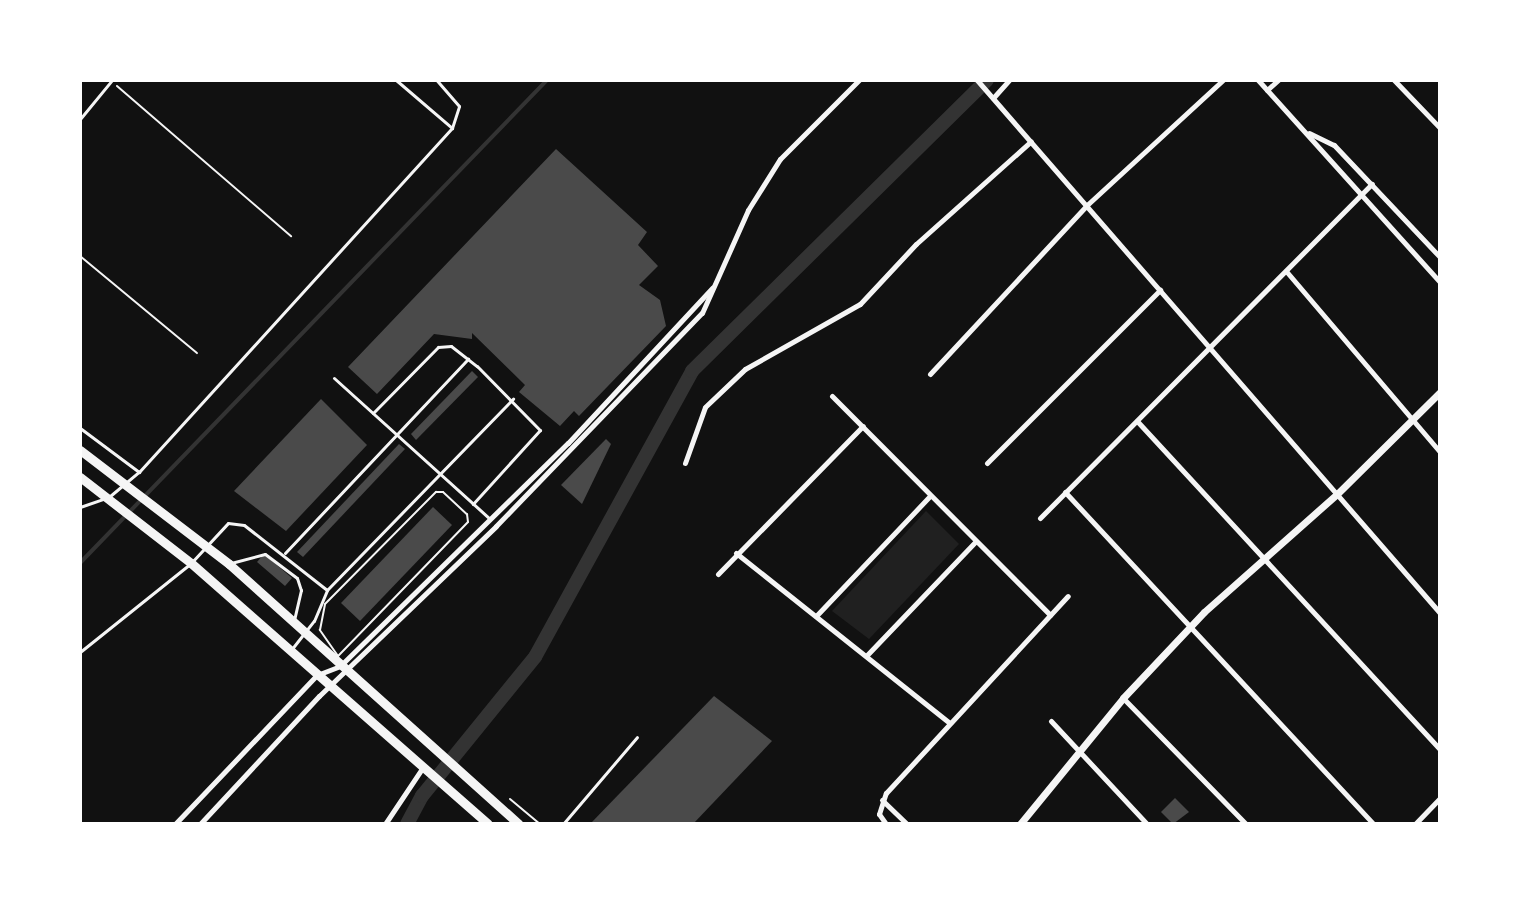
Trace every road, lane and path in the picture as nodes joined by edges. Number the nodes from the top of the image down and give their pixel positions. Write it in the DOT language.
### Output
graph roads {
  1 [pos="111,80"];
  2 [pos="396,80"];
  3 [pos="436,80"];
  4 [pos="859,80"];
  5 [pos="977,80"];
  6 [pos="1009,80"];
  7 [pos="1223,80"];
  8 [pos="1258,80"];
  9 [pos="1278,80"];
  10 [pos="1394,80"];
  11 [pos="1267,90"];
  12 [pos="991,95"];
  13 [pos="80,119"];
  14 [pos="452,128"];
  15 [pos="1440,128"];
  16 [pos="1308,133"];
  17 [pos="1031,141"];
  18 [pos="1372,184"];
  19 [pos="1360,196"];
  20 [pos="1087,205"];
  21 [pos="291,236"];
  22 [pos="80,256"];
  23 [pos="1440,257"];
  24 [pos="1286,271"];
  25 [pos="718,282"];
  26 [pos="1440,282"];
  27 [pos="1160,290"];
  28 [pos="1209,347"];
  29 [pos="197,353"];
  30 [pos="468,359"];
  31 [pos="930,374"];
  32 [pos="334,378"];
  33 [pos="1440,392"];
  34 [pos="832,396"];
  35 [pos="513,399"];
  36 [pos="373,413"];
  37 [pos="1413,420"];
  38 [pos="1137,421"];
  39 [pos="863,426"];
  40 [pos="80,428"];
  41 [pos="396,435"];
  42 [pos="80,450"];
  43 [pos="1440,452"];
  44 [pos="685,463"];
  45 [pos="987,463"];
  46 [pos="139,472"];
  47 [pos="440,474"];
  48 [pos="80,477"];
  49 [pos="128,486"];
  50 [pos="443,492"];
  51 [pos="1065,492"];
  52 [pos="1337,494"];
  53 [pos="929,497"];
  54 [pos="112,501"];
  55 [pos="473,504"];
  56 [pos="80,507"];
  57 [pos="1040,518"];
  58 [pos="490,519"];
  59 [pos="975,542"];
  60 [pos="208,547"];
  61 [pos="285,553"];
  62 [pos="736,553"];
  63 [pos="1265,559"];
  64 [pos="191,563"];
  65 [pos="229,564"];
  66 [pos="718,574"];
  67 [pos="327,590"];
  68 [pos="1068,596"];
  69 [pos="1440,613"];
  70 [pos="1050,615"];
  71 [pos="816,616"];
  72 [pos="294,620"];
  73 [pos="1191,628"];
  74 [pos="305,632"];
  75 [pos="290,651"];
  76 [pos="80,652"];
  77 [pos="867,655"];
  78 [pos="344,670"];
  79 [pos="317,675"];
  80 [pos="331,687"];
  81 [pos="1123,698"];
  82 [pos="1051,721"];
  83 [pos="950,723"];
  84 [pos="637,737"];
  85 [pos="1440,749"];
  86 [pos="1079,751"];
  87 [pos="426,768"];
  88 [pos="486,796"];
  89 [pos="1440,798"];
  90 [pos="881,799"];
  91 [pos="474,811"];
  92 [pos="180,818"];
  93 [pos="175,824"];
  94 [pos="186,824"];
  95 [pos="200,824"];
  96 [pos="385,824"];
  97 [pos="488,824"];
  98 [pos="519,824"];
  99 [pos="563,824"];
  100 [pos="886,824"];
  101 [pos="907,824"];
  102 [pos="1020,824"];
  103 [pos="1147,824"];
  104 [pos="1246,824"];
  105 [pos="1373,824"];
  106 [pos="1415,824"];
  1 -- 13 [label="lane"];
  1 -- 21 [label="path"];
  2 -- 14 [label="lane"];
  3 -- 14 [label="lane"];
  4 -- 25 [label="street"];
  5 -- 12 [label="street"];
  6 -- 12 [label="street"];
  7 -- 20 [label="street"];
  8 -- 11 [label="street"];
  9 -- 11 [label="street"];
  10 -- 15 [label="street"];
  11 -- 16 [label="street"];
  12 -- 17 [label="street"];
  14 -- 46 [label="lane"];
  16 -- 18 [label="street"];
  16 -- 19 [label="street"];
  17 -- 20 [label="street"];
  17 -- 44 [label="street"];
  18 -- 19 [label="street"];
  18 -- 23 [label="street"];
  19 -- 24 [label="street"];
  19 -- 26 [label="street"];
  20 -- 27 [label="street"];
  20 -- 31 [label="street"];
  22 -- 29 [label="path"];
  24 -- 28 [label="street"];
  24 -- 37 [label="street"];
  25 -- 58 [label="street"];
  25 -- 78 [label="street"];
  27 -- 28 [label="street"];
  27 -- 45 [label="street"];
  28 -- 38 [label="street"];
  28 -- 52 [label="street"];
  30 -- 35 [label="lane"];
  30 -- 36 [label="lane"];
  30 -- 41 [label="lane"];
  32 -- 36 [label="lane"];
  33 -- 37 [label="street"];
  34 -- 39 [label="street"];
  35 -- 47 [label="lane"];
  35 -- 55 [label="lane"];
  36 -- 41 [label="lane"];
  37 -- 43 [label="street"];
  37 -- 52 [label="street"];
  38 -- 51 [label="street"];
  38 -- 63 [label="street"];
  39 -- 53 [label="street"];
  39 -- 62 [label="street"];
  40 -- 46 [label="lane"];
  41 -- 47 [label="lane"];
  41 -- 61 [label="lane"];
  42 -- 49 [label="main road"];
  46 -- 49 [label="lane"];
  47 -- 55 [label="lane"];
  47 -- 67 [label="lane"];
  48 -- 54 [label="main road"];
  49 -- 54 [label="lane"];
  49 -- 60 [label="main road"];
  50 -- 50 [label="path"];
  51 -- 57 [label="street"];
  51 -- 73 [label="street"];
  52 -- 63 [label="street"];
  52 -- 69 [label="street"];
  53 -- 59 [label="street"];
  53 -- 71 [label="street"];
  54 -- 56 [label="lane"];
  54 -- 64 [label="main road"];
  55 -- 58 [label="lane"];
  58 -- 78 [label="street"];
  59 -- 70 [label="street"];
  59 -- 77 [label="street"];
  60 -- 61 [label="lane"];
  60 -- 64 [label="lane"];
  60 -- 65 [label="main road"];
  61 -- 67 [label="lane"];
  62 -- 66 [label="street"];
  62 -- 71 [label="street"];
  63 -- 73 [label="street"];
  63 -- 85 [label="street"];
  64 -- 75 [label="main road"];
  64 -- 76 [label="lane"];
  65 -- 72 [label="main road"];
  65 -- 72 [label="lane"];
  67 -- 74 [label="lane"];
  68 -- 70 [label="street"];
  70 -- 83 [label="street"];
  71 -- 77 [label="street"];
  72 -- 74 [label="main road"];
  73 -- 81 [label="street"];
  73 -- 105 [label="street"];
  74 -- 75 [label="lane"];
  74 -- 78 [label="main road"];
  75 -- 79 [label="main road"];
  77 -- 83 [label="street"];
  78 -- 79 [label="street"];
  78 -- 80 [label="street"];
  78 -- 88 [label="main road"];
  79 -- 80 [label="main road"];
  79 -- 92 [label="street"];
  80 -- 87 [label="main road"];
  80 -- 95 [label="street"];
  81 -- 86 [label="street"];
  81 -- 104 [label="street"];
  82 -- 86 [label="street"];
  83 -- 90 [label="street"];
  84 -- 99 [label="lane"];
  86 -- 102 [label="street"];
  86 -- 103 [label="street"];
  87 -- 91 [label="main road"];
  87 -- 96 [label="street"];
  88 -- 91 [label="main road"];
  88 -- 98 [label="main road"];
  89 -- 106 [label="street"];
  90 -- 100 [label="street"];
  90 -- 101 [label="street"];
  91 -- 97 [label="main road"];
  92 -- 93 [label="street"];
  92 -- 94 [label="street"];
}
